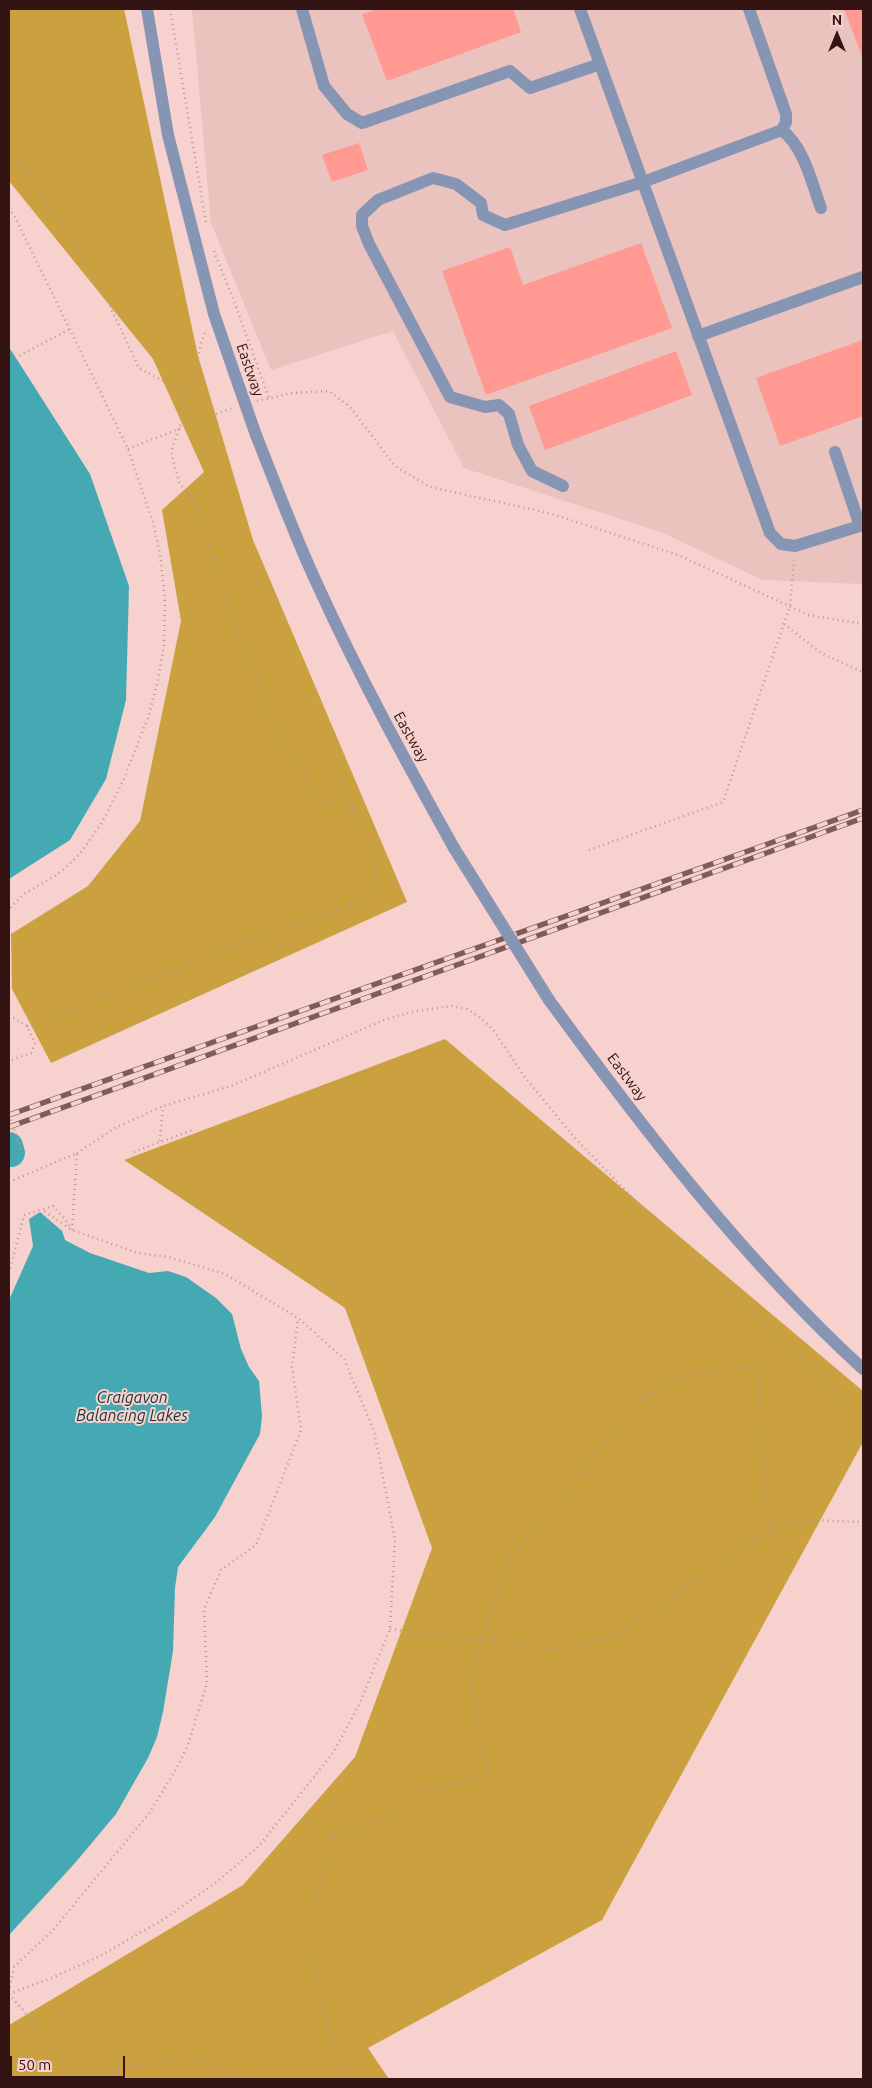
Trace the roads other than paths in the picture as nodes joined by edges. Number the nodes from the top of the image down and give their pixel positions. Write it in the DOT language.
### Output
graph roads {
  1 [pos="147,9"];
  2 [pos="302,9"];
  3 [pos="580,9"];
  4 [pos="750,9"];
  5 [pos="600,64"];
  6 [pos="782,130"];
  7 [pos="643,182"];
  8 [pos="821,208"];
  9 [pos="863,277"];
  10 [pos="698,336"];
  11 [pos="835,452"];
  12 [pos="563,486"];
  13 [pos="862,525"];
  14 [pos="863,1369"];
  1 -- 14 [label="street, Eastway, bridge"];
  2 -- 5 [label="street"];
  3 -- 5 [label="street"];
  4 -- 6 [label="street"];
  5 -- 7 [label="street"];
  6 -- 7 [label="street"];
  6 -- 8 [label="street"];
  7 -- 10 [label="street"];
  7 -- 12 [label="street"];
  9 -- 10 [label="street"];
  10 -- 13 [label="street"];
  11 -- 13 [label="street"];
}
